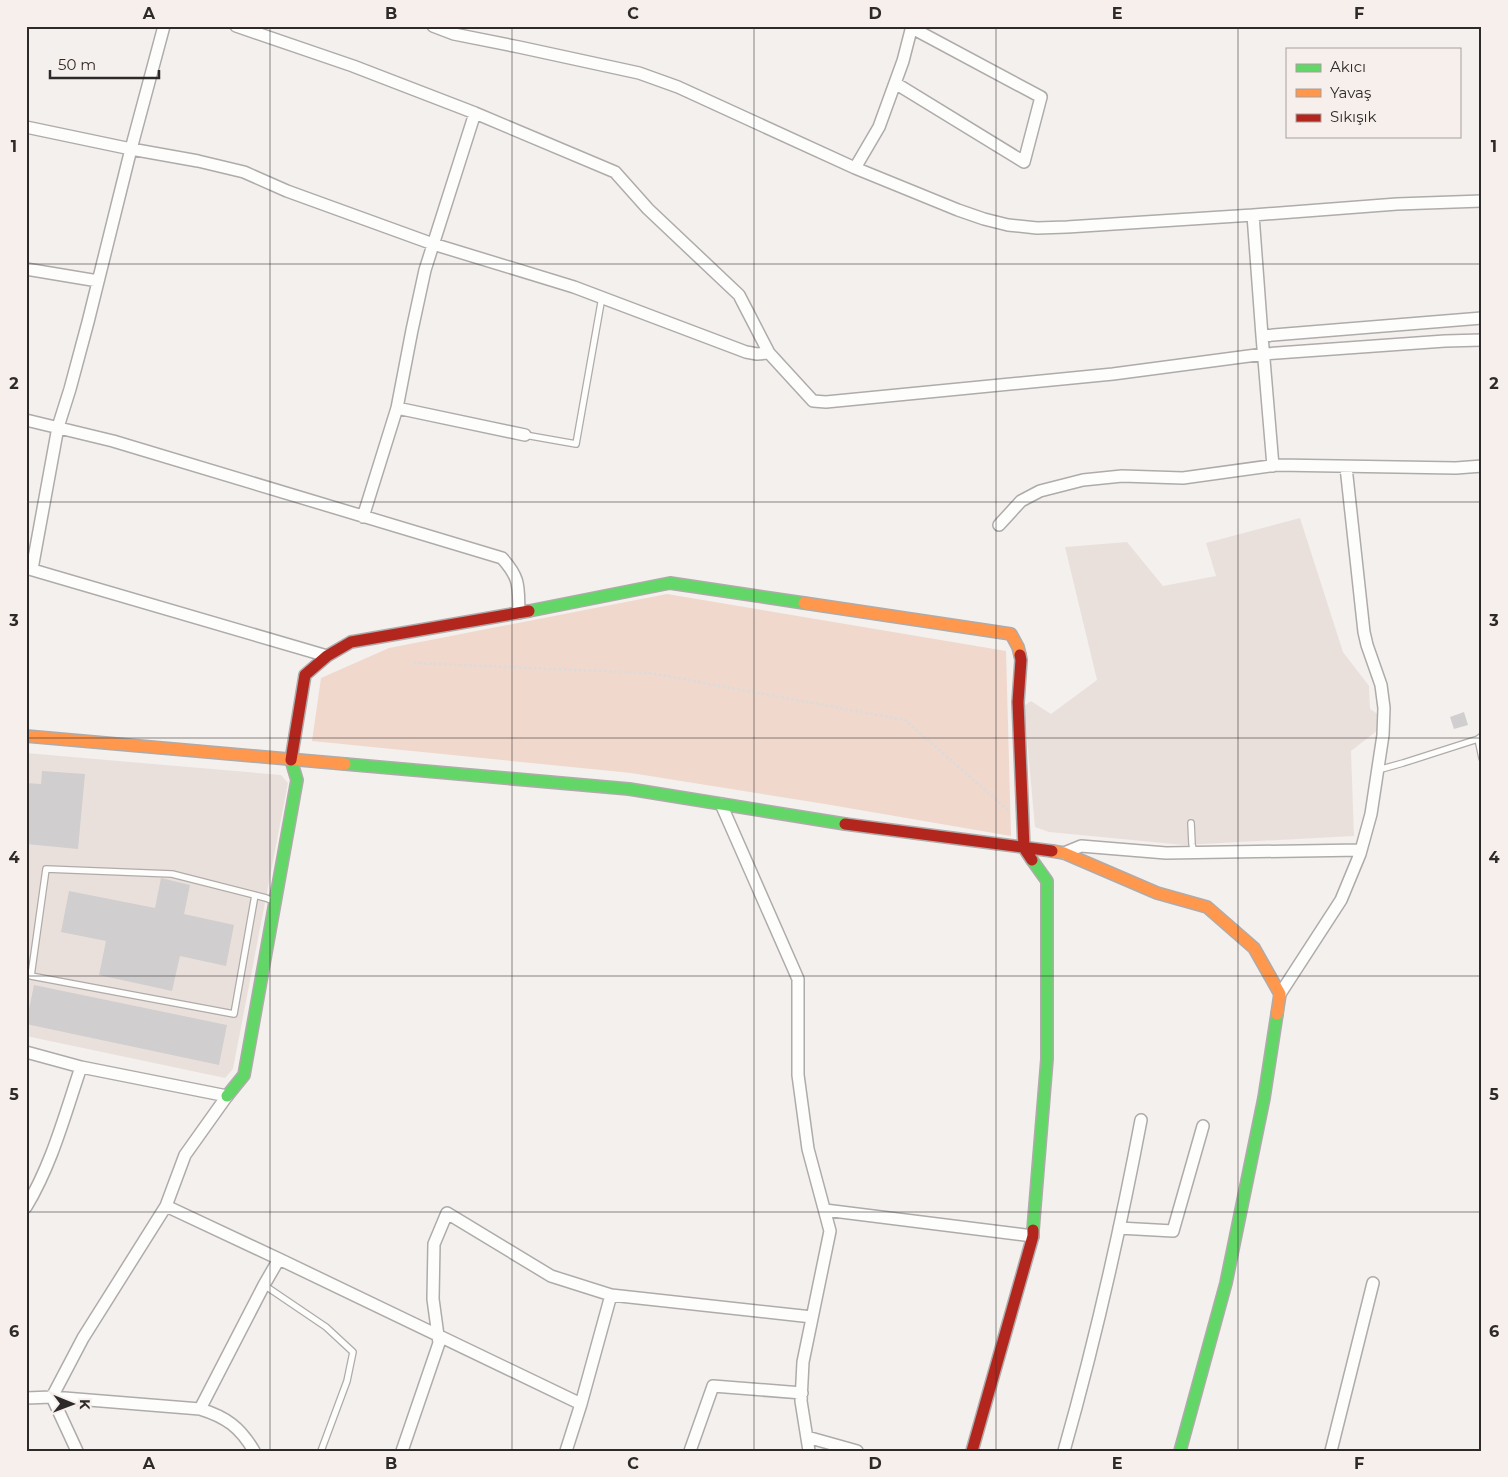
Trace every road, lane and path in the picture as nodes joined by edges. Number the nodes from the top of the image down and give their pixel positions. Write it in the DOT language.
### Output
graph roads {
  1 [pos="164,26"];
  2 [pos="236,26"];
  3 [pos="433,26"];
  4 [pos="912,27"];
  5 [pos="469,32"];
  6 [pos="895,83"];
  7 [pos="475,113"];
  8 [pos="26,127"];
  9 [pos="131,150"];
  10 [pos="855,168"];
  11 [pos="1482,201"];
  12 [pos="1253,216"];
  13 [pos="433,244"];
  14 [pos="26,269"];
  15 [pos="98,281"];
  16 [pos="602,298"];
  17 [pos="1482,318"];
  18 [pos="1262,336"];
  19 [pos="1482,340"];
  20 [pos="769,353"];
  21 [pos="1264,354"];
  22 [pos="397,408"];
  23 [pos="26,420"];
  24 [pos="58,427"];
  25 [pos="525,435"];
  26 [pos="1273,466"];
  27 [pos="1482,466"];
  28 [pos="1346,467"];
  29 [pos="363,517"];
  30 [pos="999,525"];
  31 [pos="29,568"];
  32 [pos="519,613"];
  33 [pos="327,656"];
  34 [pos="414,663"];
  35 [pos="26,736"];
  36 [pos="1480,738"];
  37 [pos="1482,758"];
  38 [pos="291,760"];
  39 [pos="1378,770"];
  40 [pos="720,804"];
  41 [pos="1010,812"];
  42 [pos="1191,823"];
  43 [pos="1024,848"];
  44 [pos="1361,850"];
  45 [pos="1064,853"];
  46 [pos="1194,853"];
  47 [pos="255,895"];
  48 [pos="275,902"];
  49 [pos="1280,994"];
  50 [pos="26,1052"];
  51 [pos="81,1067"];
  52 [pos="227,1096"];
  53 [pos="1140,1120"];
  54 [pos="1202,1126"];
  55 [pos="166,1206"];
  56 [pos="26,1207"];
  57 [pos="825,1210"];
  58 [pos="1119,1228"];
  59 [pos="1032,1236"];
  60 [pos="279,1259"];
  61 [pos="1373,1283"];
  62 [pos="264,1286"];
  63 [pos="611,1295"];
  64 [pos="812,1317"];
  65 [pos="438,1336"];
  66 [pos="802,1393"];
  67 [pos="52,1397"];
  68 [pos="26,1398"];
  69 [pos="581,1404"];
  70 [pos="200,1409"];
  71 [pos="806,1437"];
  72 [pos="77,1451"];
  73 [pos="254,1451"];
  74 [pos="321,1451"];
  75 [pos="402,1451"];
  76 [pos="566,1451"];
  77 [pos="690,1451"];
  78 [pos="809,1451"];
  79 [pos="857,1451"];
  80 [pos="972,1451"];
  81 [pos="1064,1451"];
  82 [pos="1180,1451"];
  83 [pos="1331,1451"];
  1 -- 9 [label="street"];
  2 -- 7 [label="street"];
  3 -- 5 [label="street"];
  4 -- 6 [label="street"];
  4 -- 6 [label="street"];
  5 -- 10 [label="street"];
  6 -- 10 [label="street"];
  7 -- 13 [label="street"];
  7 -- 20 [label="street"];
  8 -- 9 [label="street"];
  9 -- 13 [label="street"];
  9 -- 15 [label="street"];
  10 -- 12 [label="street"];
  11 -- 12 [label="street"];
  12 -- 18 [label="street"];
  13 -- 16 [label="street"];
  13 -- 22 [label="street"];
  14 -- 15 [label="street"];
  15 -- 24 [label="street"];
  16 -- 20 [label="street"];
  16 -- 25 [label="lane"];
  17 -- 18 [label="street"];
  18 -- 21 [label="street"];
  19 -- 21 [label="street"];
  20 -- 21 [label="street"];
  21 -- 26 [label="street"];
  22 -- 25 [label="street"];
  22 -- 29 [label="street"];
  23 -- 24 [label="street"];
  24 -- 29 [label="street"];
  24 -- 31 [label="street"];
  26 -- 28 [label="street"];
  26 -- 30 [label="street"];
  27 -- 28 [label="street"];
  28 -- 39 [label="street"];
  29 -- 32 [label="street"];
  31 -- 33 [label="street"];
  32 -- 33 [label="street"];
  32 -- 43 [label="street"];
  33 -- 38 [label="street"];
  34 -- 41 [label="path"];
  35 -- 38 [label="street"];
  36 -- 37 [label="lane"];
  36 -- 39 [label="lane"];
  38 -- 40 [label="street"];
  38 -- 48 [label="street"];
  39 -- 44 [label="street"];
  40 -- 43 [label="street"];
  40 -- 57 [label="street"];
  42 -- 46 [label="lane"];
  43 -- 45 [label="street"];
  43 -- 59 [label="street"];
  44 -- 46 [label="street"];
  44 -- 49 [label="street"];
  45 -- 46 [label="street"];
  45 -- 49 [label="street"];
  47 -- 47 [label="lane"];
  47 -- 48 [label="lane"];
  48 -- 52 [label="street"];
  49 -- 82 [label="street"];
  50 -- 51 [label="street"];
  51 -- 52 [label="street"];
  51 -- 56 [label="street"];
  52 -- 55 [label="street"];
  53 -- 58 [label="street"];
  54 -- 58 [label="street"];
  55 -- 60 [label="street"];
  55 -- 67 [label="street"];
  57 -- 59 [label="street"];
  57 -- 64 [label="street"];
  58 -- 81 [label="street"];
  59 -- 80 [label="street"];
  60 -- 62 [label="street"];
  60 -- 65 [label="street"];
  61 -- 83 [label="street"];
  62 -- 70 [label="street"];
  62 -- 74 [label="lane"];
  63 -- 64 [label="street"];
  63 -- 65 [label="street"];
  63 -- 69 [label="street"];
  64 -- 66 [label="street"];
  65 -- 69 [label="street"];
  65 -- 75 [label="street"];
  66 -- 71 [label="street"];
  66 -- 77 [label="street"];
  67 -- 68 [label="street"];
  67 -- 70 [label="street"];
  67 -- 72 [label="street"];
  69 -- 76 [label="street"];
  70 -- 73 [label="street"];
  71 -- 78 [label="street"];
  71 -- 79 [label="street"];
}
